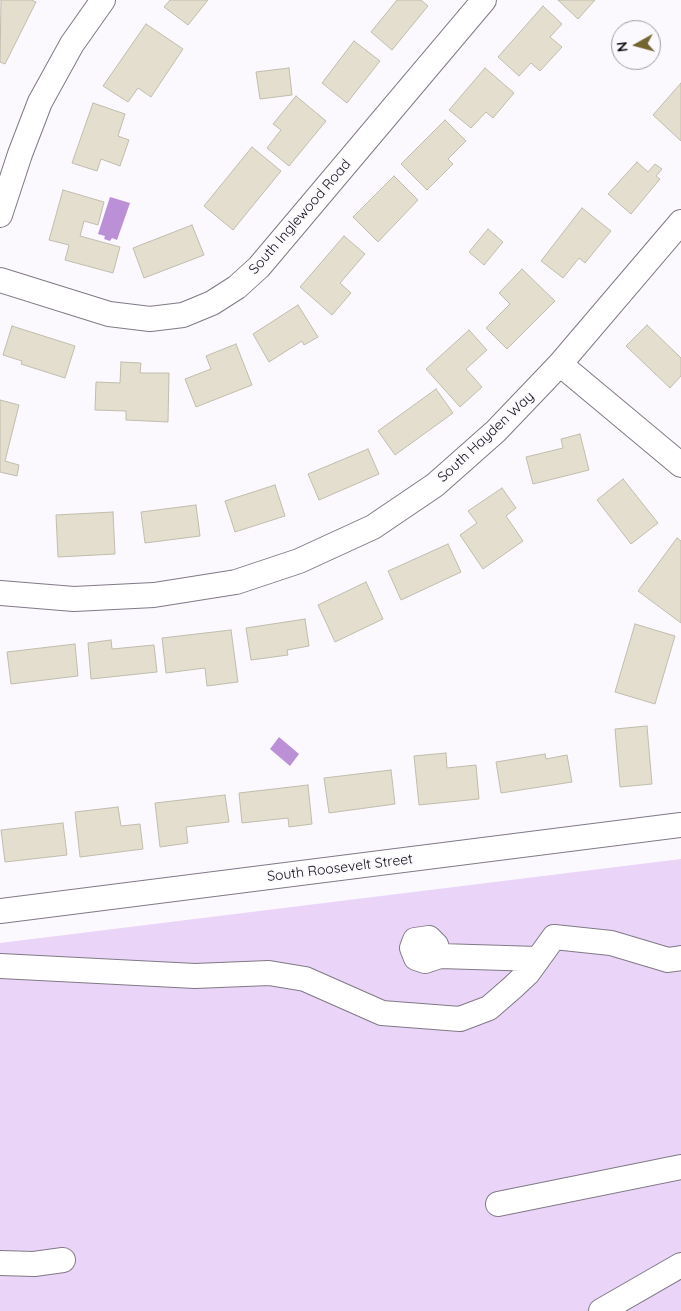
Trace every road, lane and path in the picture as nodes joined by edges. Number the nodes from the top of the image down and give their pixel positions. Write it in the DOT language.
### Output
graph roads {
  1 [pos="103,0"];
  2 [pos="484,0"];
  3 [pos="0,214"];
  4 [pos="681,222"];
  5 [pos="0,280"];
  6 [pos="560,364"];
  7 [pos="681,465"];
  8 [pos="0,593"];
  9 [pos="681,826"];
  10 [pos="0,911"];
  11 [pos="440,956"];
  12 [pos="681,958"];
  13 [pos="538,959"];
  14 [pos="0,966"];
  15 [pos="681,1167"];
  16 [pos="498,1204"];
  17 [pos="63,1260"];
  18 [pos="0,1263"];
  19 [pos="681,1265"];
  20 [pos="601,1311"];
  1 -- 3 [label="street"];
  2 -- 5 [label="street, South Inglewood Road"];
  4 -- 6 [label="street, South Hayden Way"];
  6 -- 7 [label="street"];
  6 -- 8 [label="street, South Hayden Way"];
  9 -- 10 [label="street, South Roosevelt Street"];
  11 -- 13 [label="street"];
  12 -- 13 [label="street"];
  13 -- 14 [label="street"];
  15 -- 16 [label="street"];
  17 -- 18 [label="street"];
  19 -- 20 [label="street"];
}
